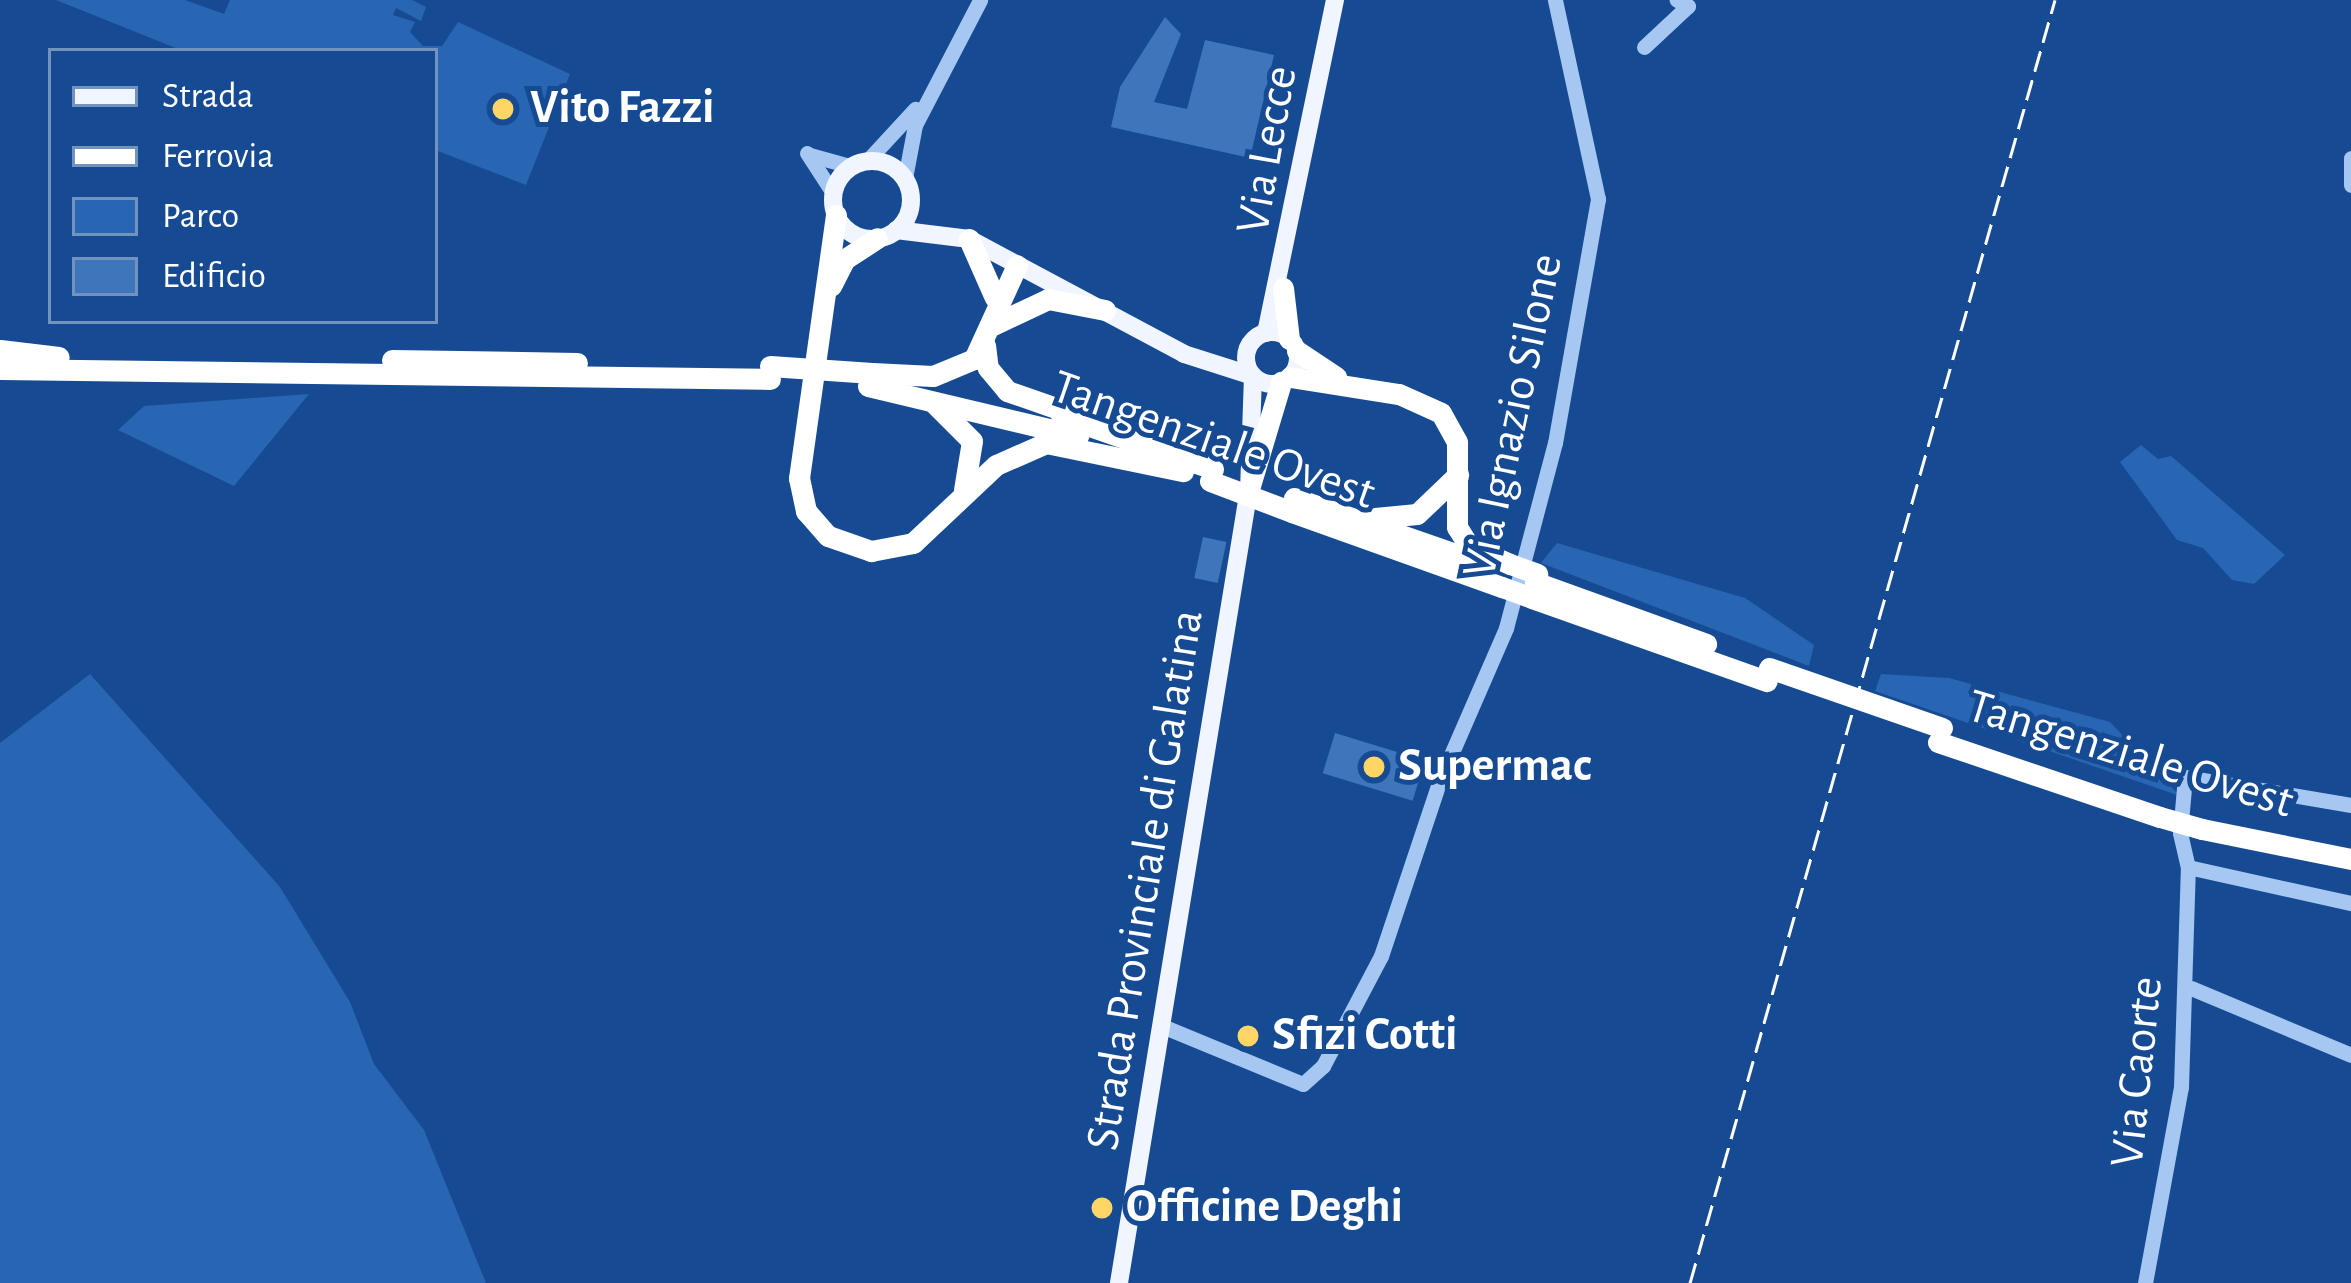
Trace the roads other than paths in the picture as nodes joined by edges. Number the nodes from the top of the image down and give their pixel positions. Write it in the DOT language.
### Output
graph roads {
  1 [pos="980,0"];
  2 [pos="1336,0"];
  3 [pos="1556,0"];
  4 [pos="1677,0"];
  5 [pos="1644,47"];
  6 [pos="934,82"];
  7 [pos="2348,160"];
  8 [pos="859,164"];
  9 [pos="907,183"];
  10 [pos="2351,185"];
  11 [pos="834,204"];
  12 [pos="886,234"];
  13 [pos="960,236"];
  14 [pos="1018,265"];
  15 [pos="1283,288"];
  16 [pos="824,304"];
  17 [pos="1105,310"];
  18 [pos="991,325"];
  19 [pos="1284,341"];
  20 [pos="1248,350"];
  21 [pos="0,353"];
  22 [pos="1184,354"];
  23 [pos="0,369"];
  24 [pos="209,371"];
  25 [pos="770,373"];
  26 [pos="1253,376"];
  27 [pos="1286,379"];
  28 [pos="1342,380"];
  29 [pos="0,382"];
  30 [pos="873,382"];
  31 [pos="1252,410"];
  32 [pos="1266,435"];
  33 [pos="1164,451"];
  34 [pos="1183,471"];
  35 [pos="1458,474"];
  36 [pos="1212,475"];
  37 [pos="1249,489"];
  38 [pos="962,495"];
  39 [pos="1296,503"];
  40 [pos="1507,574"];
  41 [pos="1534,584"];
  42 [pos="1768,674"];
  43 [pos="2351,805"];
  44 [pos="2203,822"];
  45 [pos="2351,844"];
  46 [pos="2351,859"];
  47 [pos="2188,867"];
  48 [pos="2351,904"];
  49 [pos="2191,988"];
  50 [pos="1162,1026"];
  51 [pos="2351,1055"];
  52 [pos="1119,1283"];
  53 [pos="2145,1283"];
  1 -- 6 [label="street"];
  2 -- 15 [label="main road, Via Lecce"];
  3 -- 50 [label="street, Via Ignazio Silone"];
  4 -- 5 [label="street"];
  6 -- 8 [label="street"];
  6 -- 9 [label="street"];
  7 -- 10 [label="street"];
  8 -- 9 [label="main road"];
  8 -- 11 [label="main road"];
  8 -- 11 [label="street"];
  9 -- 12 [label="main road"];
  9 -- 13 [label="main road"];
  11 -- 12 [label="main road"];
  11 -- 16 [label="highway"];
  12 -- 13 [label="main road"];
  12 -- 16 [label="highway"];
  13 -- 14 [label="main road"];
  13 -- 18 [label="highway"];
  14 -- 17 [label="main road"];
  14 -- 18 [label="highway"];
  15 -- 19 [label="highway"];
  15 -- 19 [label="main road, Via Lecce"];
  16 -- 38 [label="highway"];
  17 -- 18 [label="highway"];
  17 -- 22 [label="main road"];
  18 -- 30 [label="highway"];
  18 -- 33 [label="highway"];
  19 -- 20 [label="main road"];
  19 -- 27 [label="main road, Via Lecce"];
  19 -- 28 [label="highway"];
  20 -- 22 [label="main road"];
  20 -- 26 [label="main road, Strada Provinciale di Galatina"];
  21 -- 25 [label="highway, Tangenziale Ovest"];
  22 -- 26 [label="main road"];
  23 -- 24 [label="highway, Tangenziale Ovest"];
  24 -- 25 [label="highway, Tangenziale Ovest"];
  24 -- 29 [label="highway"];
  25 -- 30 [label="highway, Tangenziale Ovest, bridge"];
  26 -- 27 [label="main road"];
  26 -- 31 [label="main road, Strada Provinciale di Galatina"];
  27 -- 28 [label="highway"];
  27 -- 32 [label="highway"];
  28 -- 35 [label="highway"];
  30 -- 33 [label="highway, Tangenziale Ovest"];
  30 -- 34 [label="highway, Tangenziale Ovest"];
  30 -- 38 [label="highway"];
  31 -- 32 [label="street"];
  31 -- 37 [label="main road, Strada Provinciale di Galatina"];
  32 -- 37 [label="highway"];
  33 -- 36 [label="highway, Tangenziale Ovest"];
  34 -- 36 [label="highway, Tangenziale Ovest"];
  34 -- 38 [label="highway"];
  35 -- 39 [label="highway"];
  35 -- 40 [label="highway"];
  36 -- 39 [label="highway, Tangenziale Ovest, bridge"];
  37 -- 50 [label="main road, Strada Provinciale di Galatina"];
  39 -- 40 [label="highway, Tangenziale Ovest"];
  40 -- 41 [label="highway, bridge"];
  41 -- 42 [label="highway, Tangenziale Ovest"];
  41 -- 42 [label="highway, Tangenziale Ovest"];
  42 -- 44 [label="highway, Tangenziale Ovest, bridge"];
  43 -- 47 [label="street, Via Caorte"];
  44 -- 45 [label="highway, Tangenziale Ovest"];
  44 -- 46 [label="highway, Tangenziale Ovest"];
  47 -- 48 [label="street"];
  47 -- 49 [label="street, Via Caorte"];
  49 -- 51 [label="street"];
  49 -- 53 [label="street, Via Caorte"];
  50 -- 52 [label="main road, Strada Provinciale di Galatina"];
}
